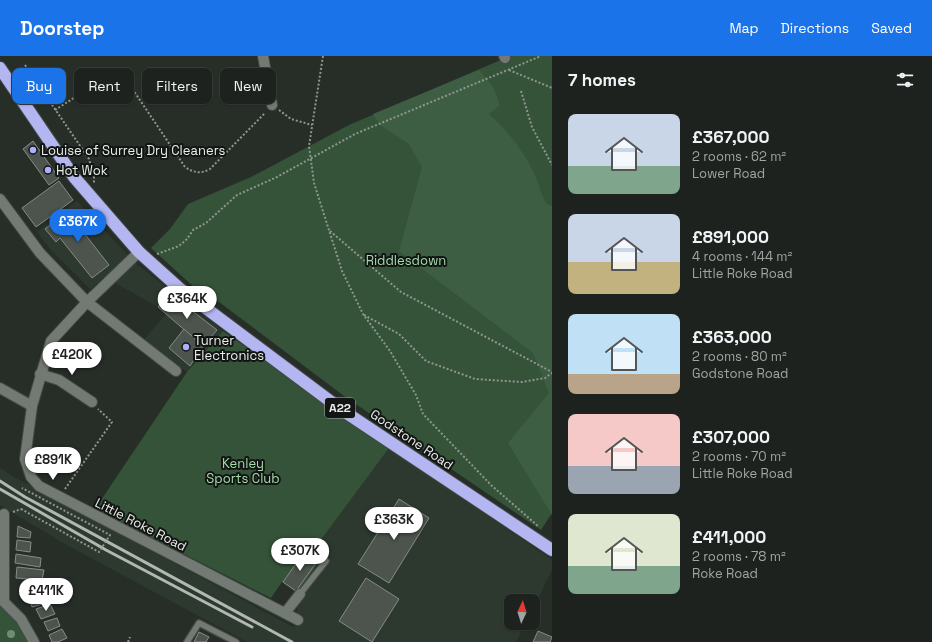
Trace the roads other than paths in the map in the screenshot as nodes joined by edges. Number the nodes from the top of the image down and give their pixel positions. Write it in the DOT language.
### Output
graph roads {
  1 [pos="263,56"];
  2 [pos="0,68"];
  3 [pos="272,105"];
  4 [pos="0,199"];
  5 [pos="141,255"];
  6 [pos="87,302"];
  7 [pos="176,371"];
  8 [pos="40,374"];
  9 [pos="0,388"];
  10 [pos="92,402"];
  11 [pos="32,406"];
  12 [pos="4,514"];
  13 [pos="552,550"];
  14 [pos="326,561"];
  15 [pos="300,594"];
  16 [pos="2,601"];
  17 [pos="285,613"];
  18 [pos="298,620"];
  19 [pos="34,642"];
  20 [pos="187,642"];
  21 [pos="236,642"];
  1 -- 3 [label="street"];
  2 -- 5 [label="highway, Godstone Road / A22"];
  4 -- 6 [label="street"];
  5 -- 6 [label="street, Little Roke Road"];
  5 -- 13 [label="highway, Godstone Road / A22"];
  6 -- 7 [label="street"];
  6 -- 8 [label="street, Little Roke Road"];
  8 -- 10 [label="street"];
  8 -- 11 [label="street, Little Roke Road"];
  9 -- 11 [label="street"];
  11 -- 17 [label="street, Little Roke Road"];
  12 -- 16 [label="street"];
  14 -- 15 [label="lane"];
  15 -- 17 [label="street"];
  16 -- 19 [label="street"];
  17 -- 18 [label="street, Little Roke Road"];
  20 -- 21 [label="lane"];
}
